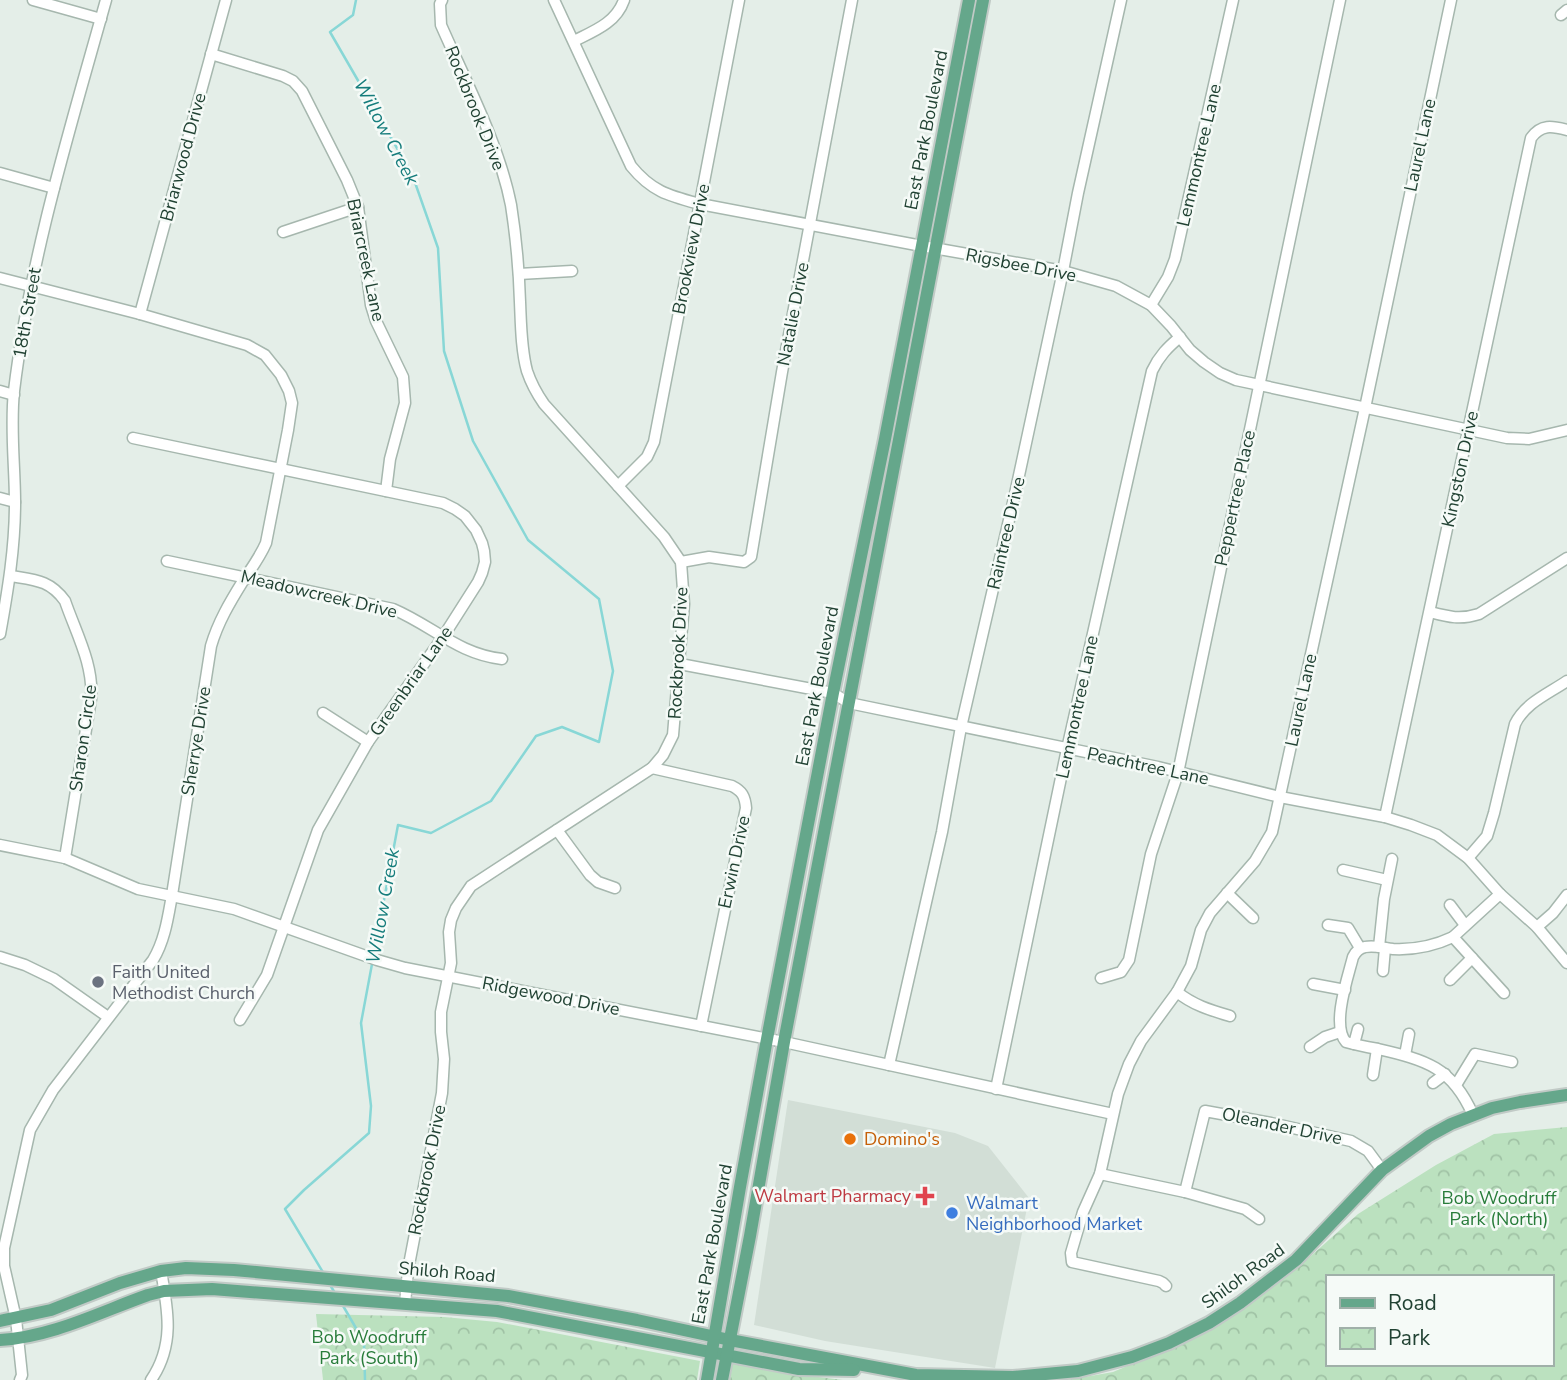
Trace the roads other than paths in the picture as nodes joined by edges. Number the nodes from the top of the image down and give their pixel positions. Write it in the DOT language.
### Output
graph roads {
  1 [pos="33,0"];
  2 [pos="106,0"];
  3 [pos="226,0"];
  4 [pos="442,0"];
  5 [pos="554,0"];
  6 [pos="624,0"];
  7 [pos="740,0"];
  8 [pos="852,0"];
  9 [pos="969,0"];
  10 [pos="983,0"];
  11 [pos="1121,0"];
  12 [pos="1233,0"];
  13 [pos="1340,0"];
  14 [pos="1451,0"];
  15 [pos="101,19"];
  16 [pos="574,41"];
  17 [pos="211,54"];
  18 [pos="1567,130"];
  19 [pos="0,173"];
  20 [pos="54,188"];
  21 [pos="700,204"];
  22 [pos="358,207"];
  23 [pos="810,225"];
  24 [pos="283,232"];
  25 [pos="922,246"];
  26 [pos="936,249"];
  27 [pos="572,271"];
  28 [pos="1063,271"];
  29 [pos="519,274"];
  30 [pos="0,278"];
  31 [pos="31,286"];
  32 [pos="1151,305"];
  33 [pos="140,314"];
  34 [pos="1180,337"];
  35 [pos="1259,386"];
  36 [pos="0,391"];
  37 [pos="14,395"];
  38 [pos="1365,408"];
  39 [pos="1469,430"];
  40 [pos="1567,430"];
  41 [pos="133,438"];
  42 [pos="281,468"];
  43 [pos="618,486"];
  44 [pos="386,491"];
  45 [pos="0,498"];
  46 [pos="15,502"];
  47 [pos="1567,558"];
  48 [pos="167,561"];
  49 [pos="681,562"];
  50 [pos="11,576"];
  51 [pos="246,578"];
  52 [pos="1430,612"];
  53 [pos="0,634"];
  54 [pos="443,637"];
  55 [pos="502,659"];
  56 [pos="680,664"];
  57 [pos="1567,681"];
  58 [pos="833,693"];
  59 [pos="849,702"];
  60 [pos="323,713"];
  61 [pos="961,727"];
  62 [pos="368,742"];
  63 [pos="1067,749"];
  64 [pos="652,768"];
  65 [pos="1178,773"];
  66 [pos="1280,797"];
  67 [pos="1385,817"];
  68 [pos="557,830"];
  69 [pos="0,845"];
  70 [pos="65,858"];
  71 [pos="1468,858"];
  72 [pos="1392,859"];
  73 [pos="1343,870"];
  74 [pos="1387,880"];
  75 [pos="615,888"];
  76 [pos="1227,893"];
  77 [pos="1500,894"];
  78 [pos="172,895"];
  79 [pos="1567,895"];
  80 [pos="1450,905"];
  81 [pos="1253,918"];
  82 [pos="1328,925"];
  83 [pos="1465,925"];
  84 [pos="284,926"];
  85 [pos="1536,927"];
  86 [pos="1453,937"];
  87 [pos="1360,948"];
  88 [pos="1382,948"];
  89 [pos="0,957"];
  90 [pos="1472,958"];
  91 [pos="1567,963"];
  92 [pos="1382,971"];
  93 [pos="449,976"];
  94 [pos="1101,978"];
  95 [pos="1450,980"];
  96 [pos="1313,984"];
  97 [pos="1345,990"];
  98 [pos="1177,992"];
  99 [pos="1504,993"];
  100 [pos="1230,1016"];
  101 [pos="108,1017"];
  102 [pos="240,1020"];
  103 [pos="701,1026"];
  104 [pos="1358,1029"];
  105 [pos="1340,1032"];
  106 [pos="1409,1034"];
  107 [pos="767,1039"];
  108 [pos="783,1042"];
  109 [pos="1354,1044"];
  110 [pos="1310,1047"];
  111 [pos="1377,1049"];
  112 [pos="1405,1055"];
  113 [pos="1511,1062"];
  114 [pos="889,1065"];
  115 [pos="1445,1074"];
  116 [pos="1373,1075"];
  117 [pos="1433,1083"];
  118 [pos="1456,1086"];
  119 [pos="996,1089"];
  120 [pos="1567,1095"];
  121 [pos="1112,1114"];
  122 [pos="1473,1115"];
  123 [pos="1382,1170"];
  124 [pos="1100,1174"];
  125 [pos="1185,1192"];
  126 [pos="1259,1219"];
  127 [pos="161,1271"];
  128 [pos="407,1286"];
  129 [pos="1166,1286"];
  130 [pos="164,1292"];
  131 [pos="405,1304"];
  132 [pos="16,1319"];
  133 [pos="0,1321"];
  134 [pos="714,1337"];
  135 [pos="0,1339"];
  136 [pos="19,1339"];
  137 [pos="730,1340"];
  138 [pos="712,1352"];
  139 [pos="727,1355"];
  140 [pos="893,1371"];
  141 [pos="20,1380"];
  142 [pos="151,1380"];
  143 [pos="707,1380"];
  144 [pos="722,1380"];
  1 -- 15 [label="street"];
  2 -- 15 [label="street, 18th Street"];
  3 -- 17 [label="street, Briarwood Drive"];
  4 -- 29 [label="street, Rockbrook Drive"];
  5 -- 16 [label="street, Rigsbee Drive"];
  6 -- 16 [label="street"];
  7 -- 21 [label="street, Brookview Drive"];
  8 -- 23 [label="street, Natalie Drive"];
  9 -- 25 [label="main road, East Park Boulevard"];
  10 -- 26 [label="main road, East Park Boulevard"];
  11 -- 28 [label="street, Raintree Drive"];
  12 -- 32 [label="street, Lemmontree Lane"];
  13 -- 35 [label="street, Peppertree Place"];
  14 -- 38 [label="street, Laurel Lane"];
  15 -- 20 [label="street, 18th Street"];
  16 -- 21 [label="street, Rigsbee Drive"];
  17 -- 22 [label="street, Briarcreek Lane"];
  17 -- 33 [label="street, Briarwood Drive"];
  18 -- 39 [label="street, Kingston Drive"];
  19 -- 20 [label="street"];
  20 -- 31 [label="street, 18th Street"];
  21 -- 23 [label="street, Rigsbee Drive"];
  21 -- 43 [label="street, Brookview Drive"];
  22 -- 24 [label="street"];
  22 -- 44 [label="street, Briarcreek Lane"];
  23 -- 25 [label="street, Rigsbee Drive"];
  23 -- 49 [label="street, Natalie Drive"];
  25 -- 26 [label="street, Rigsbee Drive"];
  25 -- 58 [label="main road, East Park Boulevard"];
  26 -- 28 [label="street, Rigsbee Drive"];
  26 -- 59 [label="main road, East Park Boulevard"];
  27 -- 29 [label="street"];
  28 -- 32 [label="street, Rigsbee Drive"];
  28 -- 61 [label="street, Raintree Drive"];
  29 -- 43 [label="street, Rockbrook Drive"];
  30 -- 31 [label="street, Sherrye Drive"];
  31 -- 33 [label="street, Sherrye Drive"];
  31 -- 37 [label="street, 18th Street"];
  32 -- 34 [label="street, Rigsbee Drive"];
  33 -- 42 [label="street, Sherrye Drive"];
  34 -- 35 [label="street, Rigsbee Drive"];
  34 -- 63 [label="street, Lemmontree Lane"];
  35 -- 38 [label="street, Rigsbee Drive"];
  35 -- 65 [label="street, Peppertree Place"];
  36 -- 37 [label="street"];
  37 -- 46 [label="street, 18th Street"];
  38 -- 39 [label="street, Rigsbee Drive"];
  38 -- 66 [label="street, Laurel Lane"];
  39 -- 40 [label="street, Rigsbee Drive"];
  39 -- 52 [label="street, Kingston Drive"];
  41 -- 42 [label="street, Greenbriar Lane"];
  42 -- 44 [label="street, Greenbriar Lane"];
  42 -- 51 [label="street, Sherrye Drive"];
  43 -- 49 [label="street, Rockbrook Drive"];
  44 -- 54 [label="street, Greenbriar Lane"];
  45 -- 46 [label="street"];
  46 -- 50 [label="street, 18th Street"];
  47 -- 52 [label="street"];
  48 -- 51 [label="street, Meadowcreek Drive"];
  49 -- 56 [label="street, Rockbrook Drive"];
  50 -- 53 [label="street, 18th Street"];
  50 -- 70 [label="street, Sharon Circle"];
  51 -- 54 [label="street, Meadowcreek Drive"];
  51 -- 78 [label="street, Sherrye Drive"];
  52 -- 67 [label="street, Kingston Drive"];
  54 -- 55 [label="street, Meadowcreek Drive"];
  54 -- 62 [label="street, Greenbriar Lane"];
  56 -- 58 [label="street, Peachtree Lane"];
  56 -- 64 [label="street, Rockbrook Drive"];
  57 -- 71 [label="street"];
  58 -- 59 [label="street, Peachtree Lane"];
  58 -- 107 [label="main road, East Park Boulevard"];
  59 -- 61 [label="street, Peachtree Lane"];
  59 -- 108 [label="main road, East Park Boulevard"];
  60 -- 62 [label="street"];
  61 -- 63 [label="street, Peachtree Lane"];
  61 -- 114 [label="street, Raintree Drive"];
  62 -- 84 [label="street, Greenbriar Lane"];
  63 -- 65 [label="street, Peachtree Lane"];
  63 -- 119 [label="street, Lemmontree Lane"];
  64 -- 68 [label="street, Rockbrook Drive"];
  64 -- 103 [label="street, Erwin Drive"];
  65 -- 66 [label="street, Peachtree Lane"];
  65 -- 94 [label="street, Peppertree Place"];
  66 -- 67 [label="street, Peachtree Lane"];
  66 -- 76 [label="street, Laurel Lane"];
  67 -- 71 [label="street, Peachtree Lane"];
  68 -- 75 [label="street"];
  68 -- 93 [label="street, Rockbrook Drive"];
  69 -- 70 [label="street, Ridgewood Drive"];
  70 -- 78 [label="street, Ridgewood Drive"];
  71 -- 77 [label="street, Peachtree Lane"];
  72 -- 74 [label="street"];
  73 -- 74 [label="street"];
  74 -- 88 [label="street"];
  76 -- 81 [label="street"];
  76 -- 98 [label="street, Laurel Lane"];
  77 -- 83 [label="street"];
  77 -- 85 [label="street, Peachtree Lane"];
  78 -- 84 [label="street, Ridgewood Drive"];
  78 -- 101 [label="street, Sherrye Drive"];
  79 -- 85 [label="street"];
  80 -- 83 [label="street"];
  82 -- 87 [label="street"];
  83 -- 86 [label="street"];
  84 -- 93 [label="street, Ridgewood Drive"];
  84 -- 102 [label="street, Greenbriar Lane"];
  85 -- 91 [label="street, Peachtree Lane"];
  86 -- 88 [label="street"];
  86 -- 90 [label="street"];
  87 -- 88 [label="street"];
  87 -- 97 [label="street"];
  88 -- 92 [label="street"];
  89 -- 101 [label="street"];
  90 -- 95 [label="street"];
  90 -- 99 [label="street"];
  93 -- 103 [label="street, Ridgewood Drive"];
  93 -- 128 [label="street, Rockbrook Drive"];
  96 -- 97 [label="street"];
  97 -- 105 [label="street"];
  98 -- 100 [label="street"];
  98 -- 121 [label="street, Laurel Lane"];
  101 -- 132 [label="street, Sherrye Drive"];
  103 -- 107 [label="street, Ridgewood Drive"];
  104 -- 109 [label="street"];
  105 -- 109 [label="street"];
  105 -- 110 [label="street"];
  106 -- 112 [label="street"];
  107 -- 108 [label="street, Ridgewood Drive"];
  107 -- 134 [label="main road, East Park Boulevard"];
  108 -- 114 [label="street, Ridgewood Drive"];
  108 -- 137 [label="main road, East Park Boulevard"];
  109 -- 111 [label="street"];
  111 -- 112 [label="street"];
  111 -- 116 [label="street"];
  112 -- 115 [label="street"];
  113 -- 118 [label="street"];
  114 -- 119 [label="street, Ridgewood Drive"];
  115 -- 117 [label="street"];
  115 -- 118 [label="street"];
  118 -- 122 [label="street"];
  119 -- 121 [label="street, Ridgewood Drive"];
  120 -- 122 [label="main road, Shiloh Road"];
  121 -- 124 [label="street, Laurel Lane"];
  122 -- 123 [label="main road, Shiloh Road"];
  123 -- 125 [label="street, Oleander Drive"];
  123 -- 140 [label="main road, Shiloh Road"];
  124 -- 125 [label="street"];
  124 -- 129 [label="street, Laurel Lane"];
  125 -- 126 [label="street"];
  127 -- 128 [label="main road, Shiloh Road"];
  127 -- 130 [label="street"];
  127 -- 132 [label="main road, Shiloh Road"];
  128 -- 131 [label="street, Rockbrook Drive"];
  128 -- 134 [label="main road, Shiloh Road"];
  130 -- 131 [label="main road, Shiloh Road"];
  130 -- 136 [label="main road, Shiloh Road"];
  130 -- 142 [label="street"];
  131 -- 138 [label="main road, Shiloh Road"];
  132 -- 133 [label="main road, Shiloh Road"];
  132 -- 136 [label="street, Sherrye Drive"];
  134 -- 137 [label="main road, Shiloh Road"];
  134 -- 138 [label="main road, East Park Boulevard"];
  135 -- 136 [label="main road, Shiloh Road"];
  136 -- 141 [label="street, Sherrye Drive"];
  137 -- 139 [label="main road, East Park Boulevard"];
  137 -- 140 [label="main road, Shiloh Road"];
  138 -- 139 [label="main road, Shiloh Road"];
  138 -- 143 [label="main road, East Park Boulevard"];
  139 -- 140 [label="main road, Shiloh Road"];
  139 -- 144 [label="main road, East Park Boulevard"];
}
